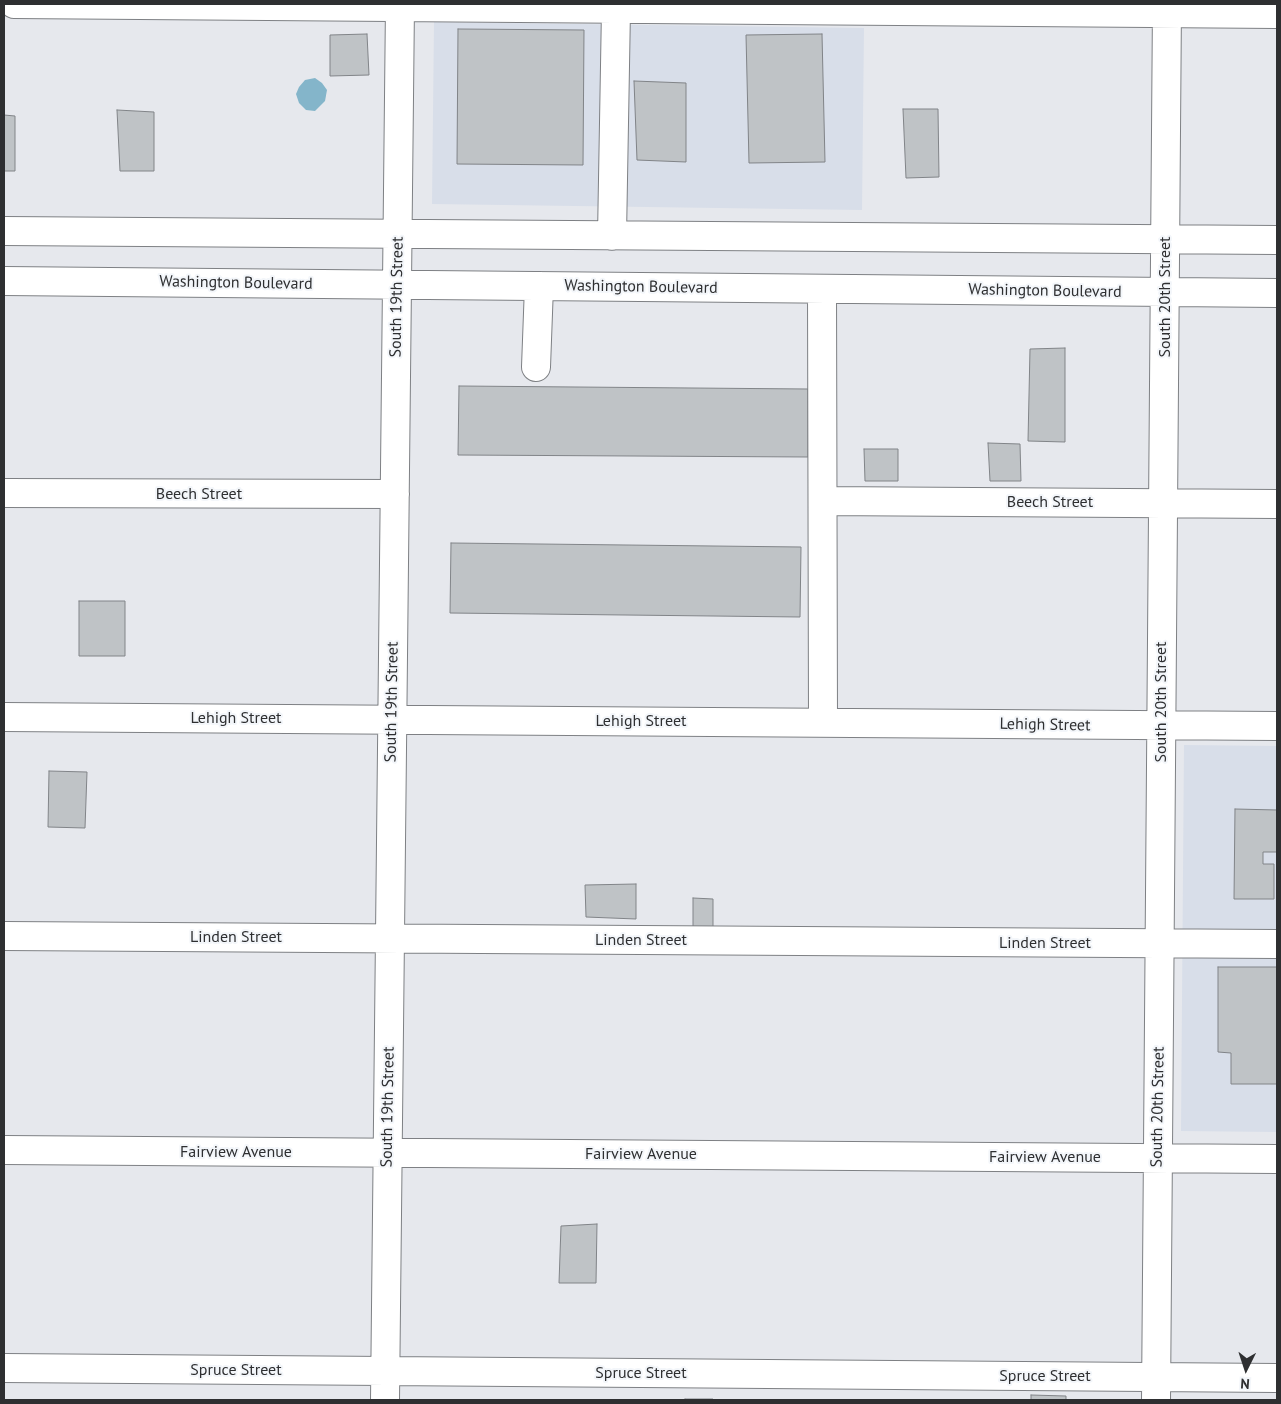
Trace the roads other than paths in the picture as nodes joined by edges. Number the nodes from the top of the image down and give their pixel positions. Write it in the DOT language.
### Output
graph roads {
  1 [pos="14,4"];
  2 [pos="400,5"];
  3 [pos="616,8"];
  4 [pos="1167,8"];
  5 [pos="1277,14"];
  6 [pos="4,231"];
  7 [pos="398,234"];
  8 [pos="612,236"];
  9 [pos="1165,240"];
  10 [pos="1277,240"];
  11 [pos="4,281"];
  12 [pos="397,285"];
  13 [pos="539,286"];
  14 [pos="822,289"];
  15 [pos="1165,292"];
  16 [pos="1277,293"];
  17 [pos="536,367"];
  18 [pos="4,494"];
  19 [pos="395,494"];
  20 [pos="823,501"];
  21 [pos="1163,503"];
  22 [pos="1277,504"];
  23 [pos="4,717"];
  24 [pos="392,719"];
  25 [pos="823,723"];
  26 [pos="1161,726"];
  27 [pos="1277,726"];
  28 [pos="4,936"];
  29 [pos="390,938"];
  30 [pos="1159,944"];
  31 [pos="1277,944"];
  32 [pos="4,1150"];
  33 [pos="387,1153"];
  34 [pos="1158,1158"];
  35 [pos="1277,1159"];
  36 [pos="4,1368"];
  37 [pos="385,1371"];
  38 [pos="1277,1378"];
  39 [pos="1156,1389"];
  40 [pos="385,1400"];
  1 -- 2 [label="street"];
  2 -- 3 [label="street"];
  2 -- 7 [label="street, South 19th Street"];
  3 -- 4 [label="street"];
  3 -- 8 [label="street"];
  4 -- 5 [label="street"];
  4 -- 9 [label="street, South 20th Street"];
  6 -- 7 [label="street"];
  7 -- 8 [label="street"];
  7 -- 12 [label="street, South 19th Street"];
  8 -- 9 [label="street"];
  9 -- 10 [label="street"];
  9 -- 15 [label="street, South 20th Street"];
  11 -- 12 [label="street, Washington Boulevard"];
  12 -- 13 [label="street, Washington Boulevard"];
  12 -- 19 [label="street, South 19th Street"];
  13 -- 14 [label="street, Washington Boulevard"];
  13 -- 17 [label="street"];
  14 -- 15 [label="street, Washington Boulevard"];
  14 -- 20 [label="street"];
  15 -- 16 [label="street, Washington Boulevard"];
  15 -- 21 [label="street, South 20th Street"];
  18 -- 19 [label="street, Beech Street"];
  19 -- 24 [label="street, South 19th Street"];
  20 -- 21 [label="street, Beech Street"];
  20 -- 25 [label="street"];
  21 -- 22 [label="street, Beech Street"];
  21 -- 26 [label="street, South 20th Street"];
  23 -- 24 [label="street, Lehigh Street"];
  24 -- 25 [label="street, Lehigh Street"];
  24 -- 29 [label="street, South 19th Street"];
  25 -- 26 [label="street, Lehigh Street"];
  26 -- 27 [label="street, Lehigh Street"];
  26 -- 30 [label="street, South 20th Street"];
  28 -- 29 [label="street, Linden Street"];
  29 -- 30 [label="street, Linden Street"];
  29 -- 33 [label="street, South 19th Street"];
  30 -- 31 [label="street, Linden Street"];
  30 -- 34 [label="street, South 20th Street"];
  32 -- 33 [label="street, Fairview Avenue"];
  33 -- 34 [label="street, Fairview Avenue"];
  33 -- 37 [label="street, South 19th Street"];
  34 -- 35 [label="street, Fairview Avenue"];
  34 -- 39 [label="street, South 20th Street"];
  36 -- 37 [label="street, Spruce Street"];
  37 -- 39 [label="street, Spruce Street"];
  37 -- 40 [label="street, South 19th Street"];
  38 -- 39 [label="street, Spruce Street"];
}
